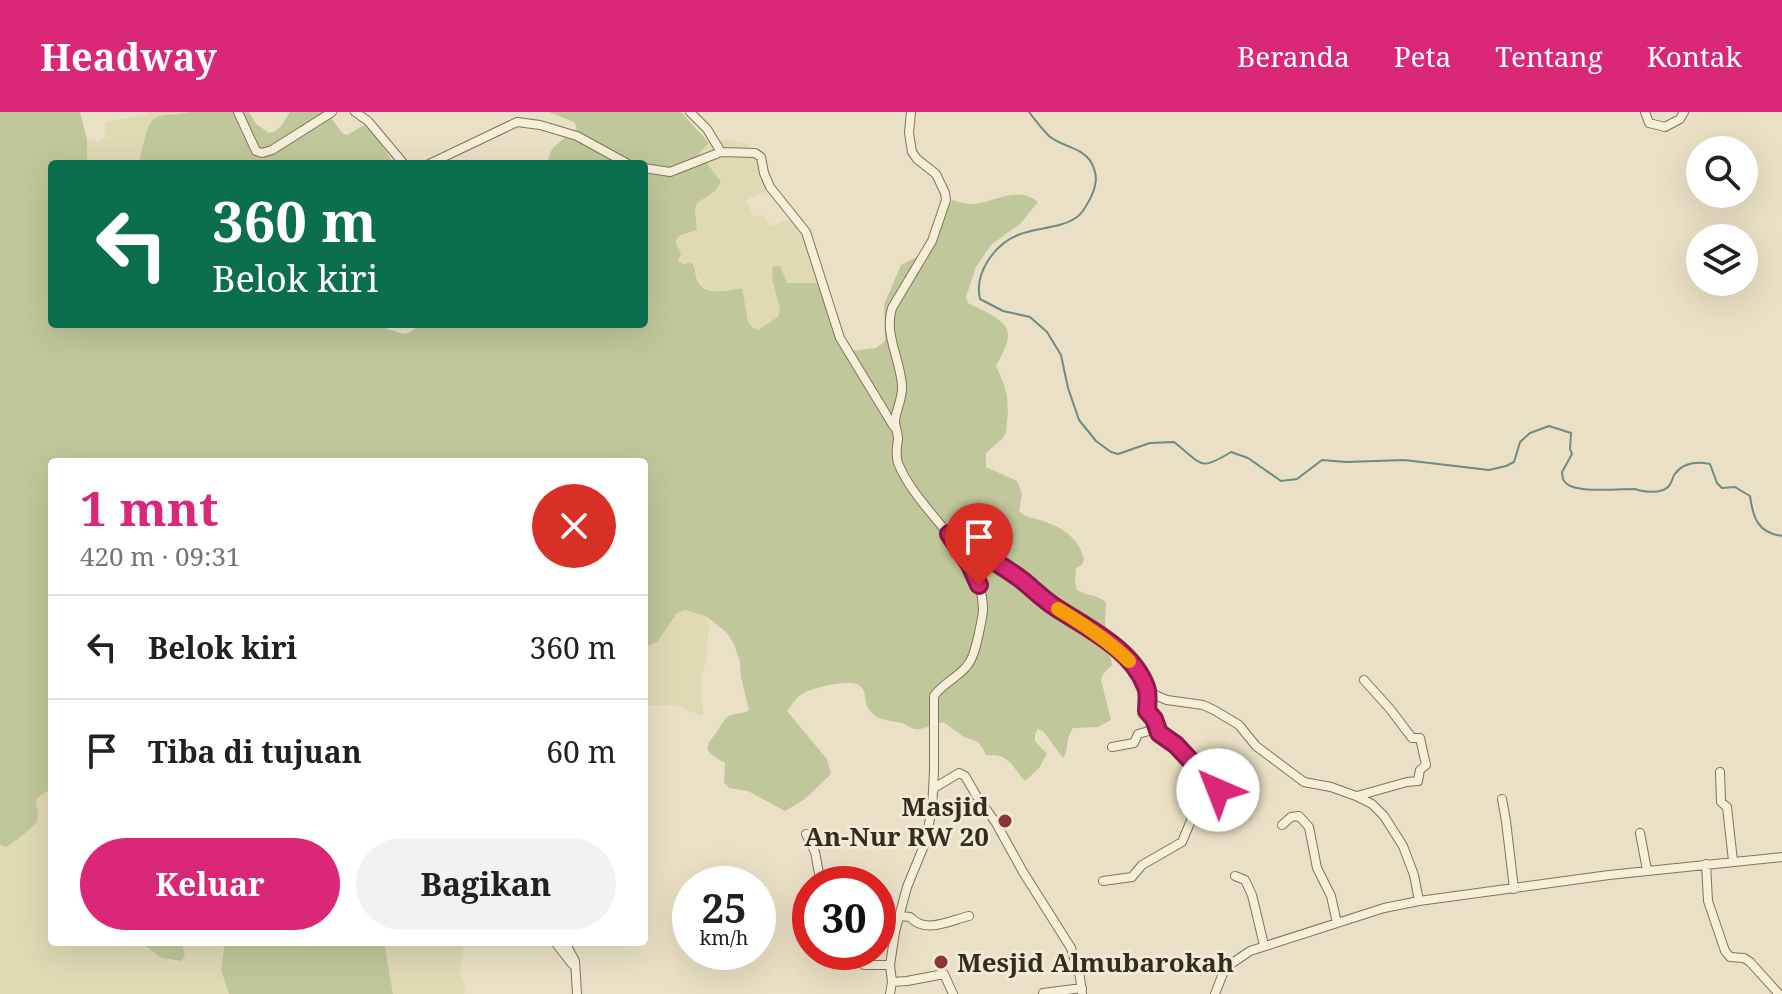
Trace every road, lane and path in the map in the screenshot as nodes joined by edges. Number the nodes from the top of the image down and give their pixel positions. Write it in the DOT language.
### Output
graph roads {
  1 [pos="238,112"];
  2 [pos="332,112"];
  3 [pos="355,112"];
  4 [pos="690,112"];
  5 [pos="911,112"];
  6 [pos="1645,112"];
  7 [pos="1684,112"];
  8 [pos="721,152"];
  9 [pos="401,160"];
  10 [pos="437,160"];
  11 [pos="621,160"];
  12 [pos="648,169"];
  13 [pos="896,431"];
  14 [pos="949,534"];
  15 [pos="1364,680"];
  16 [pos="1148,689"];
  17 [pos="1156,729"];
  18 [pos="1112,747"];
  19 [pos="1720,772"];
  20 [pos="1231,784"];
  21 [pos="934,788"];
  22 [pos="1218,790"];
  23 [pos="1356,796"];
  24 [pos="1502,799"];
  25 [pos="1282,825"];
  26 [pos="1640,833"];
  27 [pos="806,834"];
  28 [pos="1782,857"];
  29 [pos="1733,861"];
  30 [pos="1706,864"];
  31 [pos="818,866"];
  32 [pos="1647,870"];
  33 [pos="1235,876"];
  34 [pos="1103,881"];
  35 [pos="1514,889"];
  36 [pos="1419,901"];
  37 [pos="900,916"];
  38 [pos="969,916"];
  39 [pos="1337,923"];
  40 [pos="896,929"];
  41 [pos="1264,945"];
  42 [pos="558,946"];
  43 [pos="567,946"];
  44 [pos="575,968"];
  45 [pos="891,970"];
  46 [pos="892,982"];
  47 [pos="1082,991"];
  48 [pos="1043,993"];
  49 [pos="577,994"];
  50 [pos="890,994"];
  51 [pos="953,994"];
  52 [pos="1215,994"];
  53 [pos="1779,994"];
  1 -- 2 [label="street"];
  3 -- 9 [label="street"];
  4 -- 8 [label="street"];
  5 -- 13 [label="street"];
  6 -- 7 [label="street"];
  8 -- 12 [label="street"];
  8 -- 13 [label="street"];
  10 -- 11 [label="street"];
  13 -- 14 [label="street"];
  14 -- 16 [label="street"];
  14 -- 21 [label="street"];
  15 -- 23 [label="street"];
  16 -- 17 [label="street"];
  16 -- 23 [label="street"];
  17 -- 18 [label="street"];
  17 -- 22 [label="street"];
  19 -- 29 [label="street"];
  20 -- 22 [label="street"];
  21 -- 37 [label="street"];
  21 -- 47 [label="street"];
  22 -- 34 [label="street"];
  23 -- 36 [label="street"];
  24 -- 35 [label="street"];
  25 -- 39 [label="street"];
  26 -- 32 [label="street"];
  27 -- 31 [label="street"];
  28 -- 29 [label="street"];
  29 -- 30 [label="street"];
  30 -- 32 [label="street"];
  30 -- 53 [label="street"];
  32 -- 35 [label="street"];
  33 -- 41 [label="street"];
  35 -- 36 [label="street"];
  36 -- 39 [label="street"];
  37 -- 38 [label="street"];
  37 -- 40 [label="street"];
  39 -- 41 [label="street"];
  41 -- 52 [label="street"];
  42 -- 44 [label="street"];
  43 -- 44 [label="street"];
  44 -- 49 [label="street"];
  45 -- 46 [label="street"];
  46 -- 50 [label="street"];
  46 -- 51 [label="street"];
  47 -- 48 [label="street"];
}
